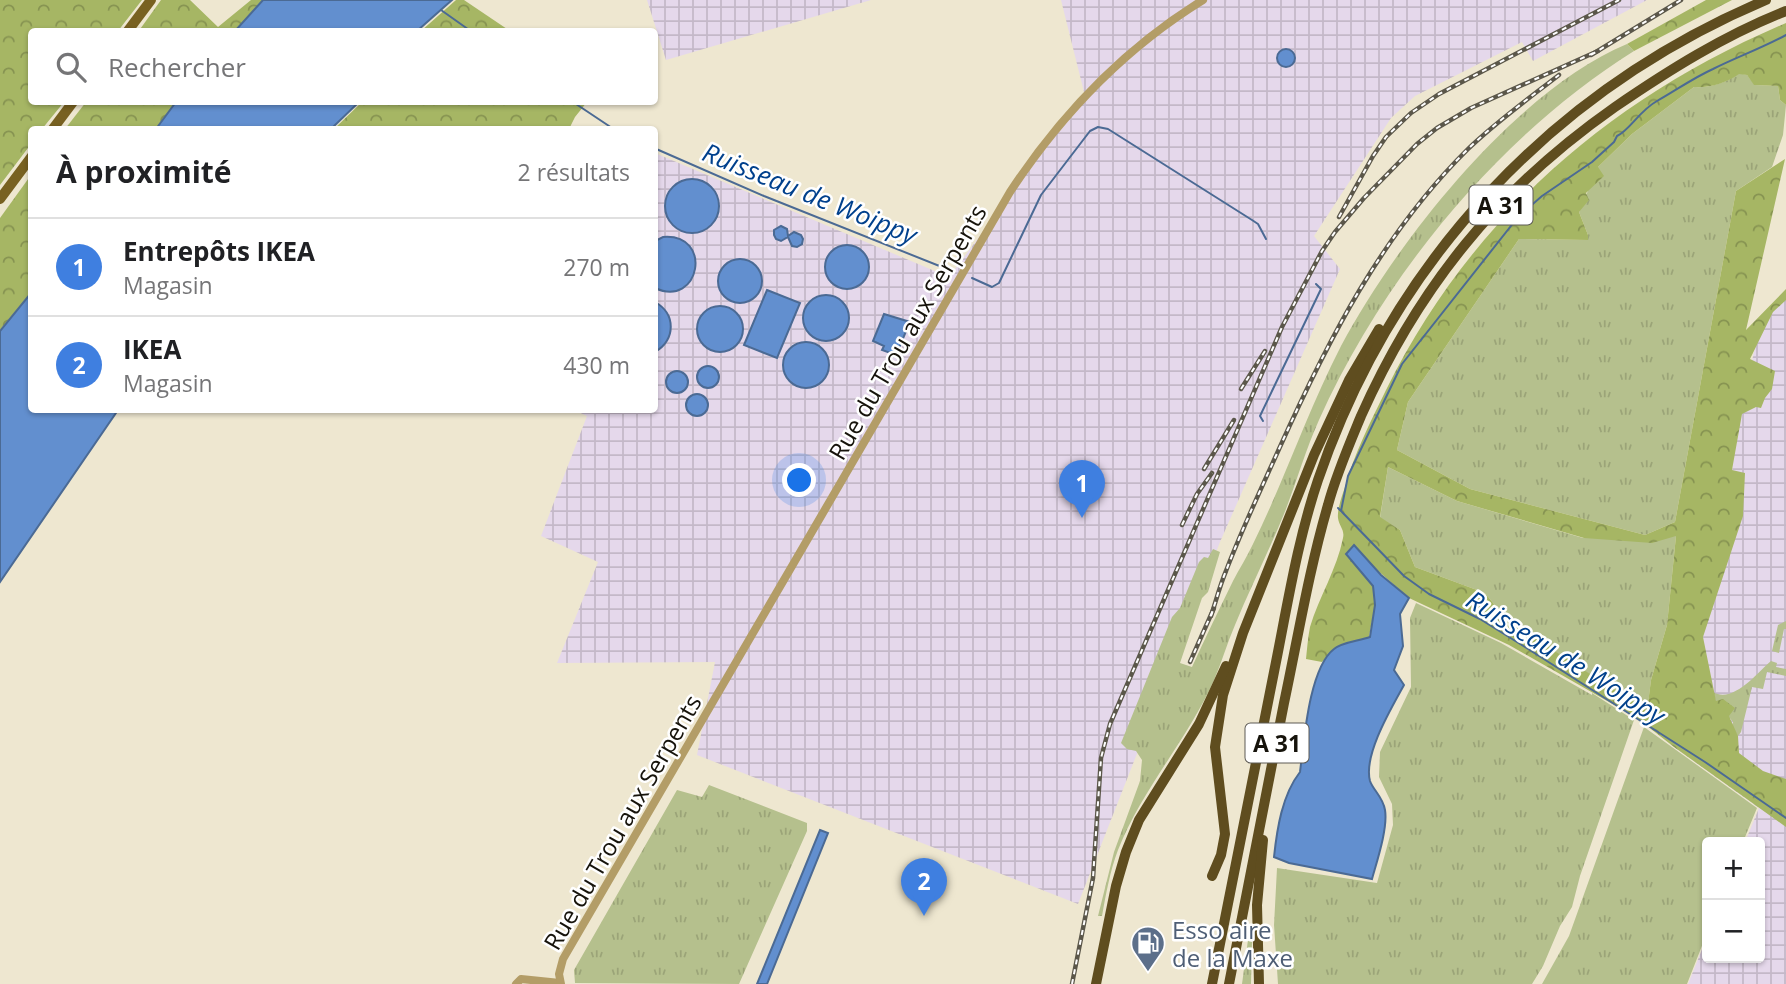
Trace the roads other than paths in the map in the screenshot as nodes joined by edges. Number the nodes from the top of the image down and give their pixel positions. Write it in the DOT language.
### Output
graph roads {
  1 [pos="151,0"];
  2 [pos="1203,0"];
  3 [pos="1766,0"];
  4 [pos="1786,11"];
  5 [pos="130,28"];
  6 [pos="71,105"];
  7 [pos="55,126"];
  8 [pos="28,161"];
  9 [pos="0,199"];
  10 [pos="1402,303"];
  11 [pos="1243,633"];
  12 [pos="1259,830"];
  13 [pos="1212,876"];
  14 [pos="516,984"];
  15 [pos="560,984"];
  16 [pos="1096,984"];
  17 [pos="1212,984"];
  18 [pos="1228,984"];
  19 [pos="1259,984"];
  1 -- 5 [label="main road"];
  2 -- 15 [label="street, Rue du Trou aux Serpents"];
  3 -- 10 [label="highway, A 31"];
  4 -- 12 [label="highway, A 31"];
  6 -- 7 [label="main road"];
  8 -- 9 [label="main road"];
  10 -- 11 [label="highway"];
  10 -- 17 [label="highway, A 31"];
  11 -- 13 [label="highway"];
  11 -- 16 [label="highway"];
  12 -- 18 [label="highway, A 31"];
  12 -- 19 [label="highway"];
  14 -- 15 [label="street"];
}
